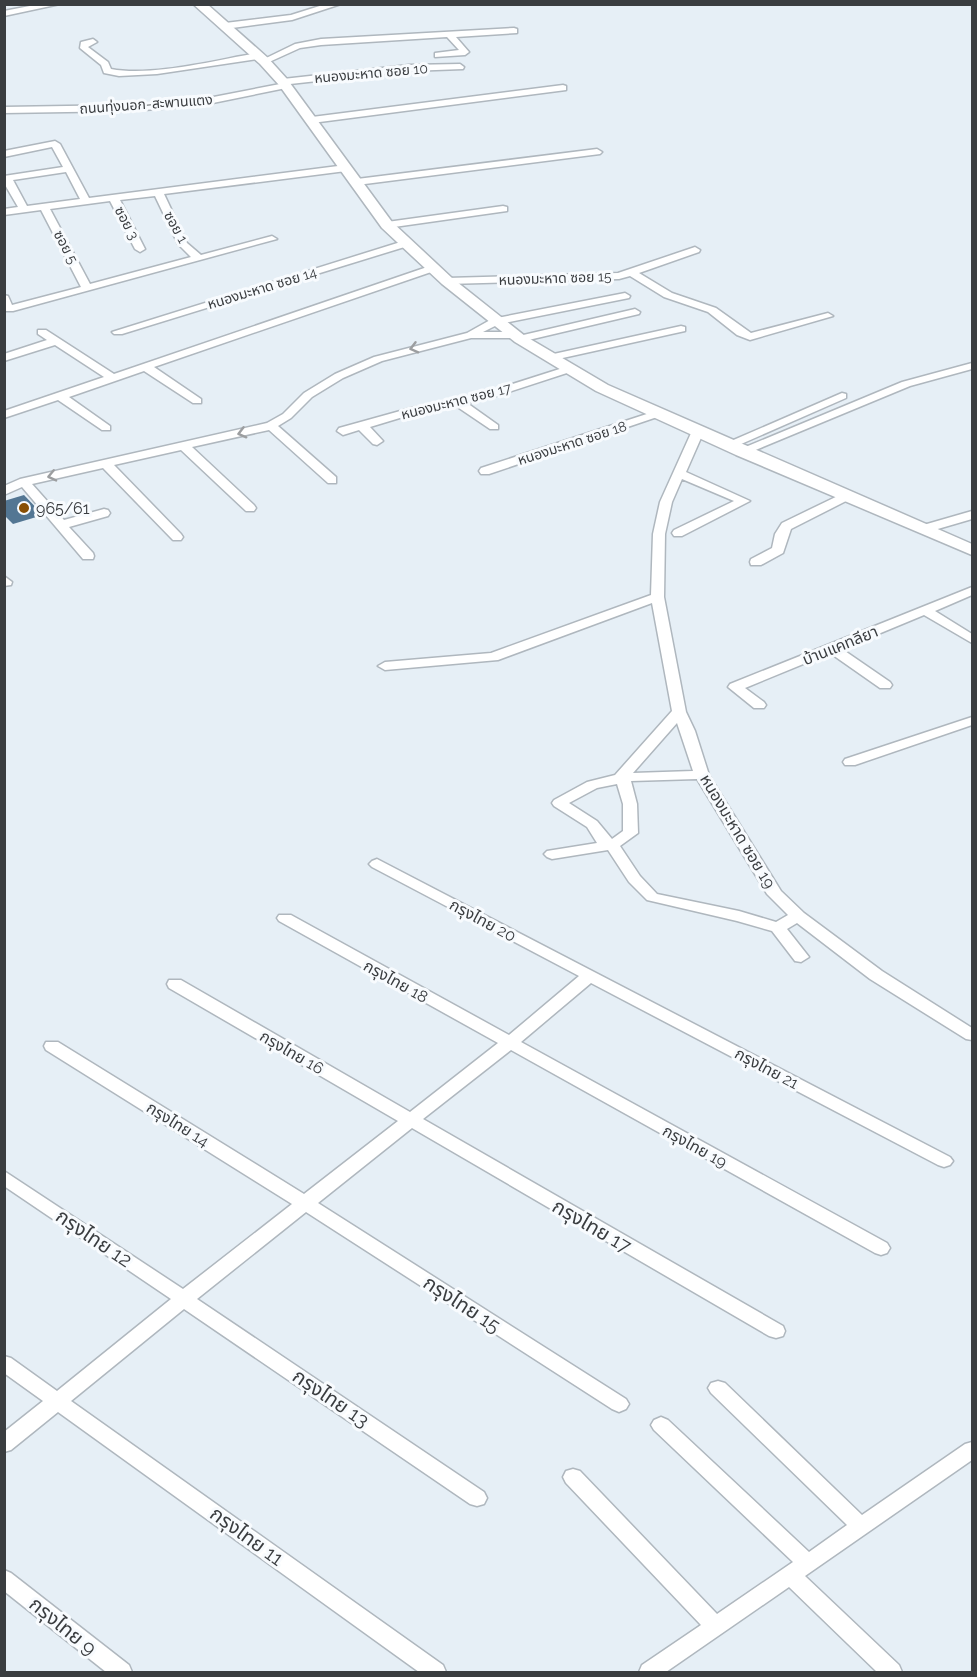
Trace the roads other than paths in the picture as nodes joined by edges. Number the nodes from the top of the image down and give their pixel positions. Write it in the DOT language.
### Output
graph roads {
  1 [pos="56,4"];
  2 [pos="199,4"];
  3 [pos="337,4"];
  4 [pos="4,14"];
  5 [pos="225,26"];
  6 [pos="514,31"];
  7 [pos="450,35"];
  8 [pos="93,42"];
  9 [pos="438,55"];
  10 [pos="261,58"];
  11 [pos="460,67"];
  12 [pos="284,84"];
  13 [pos="563,88"];
  14 [pos="4,110"];
  15 [pos="312,120"];
  16 [pos="597,152"];
  17 [pos="4,154"];
  18 [pos="346,168"];
  19 [pos="69,169"];
  20 [pos="6,178"];
  21 [pos="357,182"];
  22 [pos="158,192"];
  23 [pos="113,197"];
  24 [pos="86,201"];
  25 [pos="45,207"];
  26 [pos="503,209"];
  27 [pos="24,210"];
  28 [pos="4,212"];
  29 [pos="387,225"];
  30 [pos="272,239"];
  31 [pos="407,243"];
  32 [pos="140,249"];
  33 [pos="694,250"];
  34 [pos="199,259"];
  35 [pos="433,268"];
  36 [pos="631,272"];
  37 [pos="447,281"];
  38 [pos="87,288"];
  39 [pos="625,296"];
  40 [pos="4,298"];
  41 [pos="635,312"];
  42 [pos="828,316"];
  43 [pos="496,321"];
  44 [pos="681,329"];
  45 [pos="42,332"];
  46 [pos="118,332"];
  47 [pos="471,335"];
  48 [pos="517,337"];
  49 [pos="57,341"];
  50 [pos="4,358"];
  51 [pos="549,358"];
  52 [pos="972,366"];
  53 [pos="146,367"];
  54 [pos="569,369"];
  55 [pos="113,378"];
  56 [pos="60,396"];
  57 [pos="842,396"];
  58 [pos="197,401"];
  59 [pos="458,402"];
  60 [pos="659,413"];
  61 [pos="4,415"];
  62 [pos="271,426"];
  63 [pos="362,426"];
  64 [pos="494,427"];
  65 [pos="106,428"];
  66 [pos="342,431"];
  67 [pos="698,431"];
  68 [pos="377,441"];
  69 [pos="185,447"];
  70 [pos="735,448"];
  71 [pos="106,464"];
  72 [pos="485,471"];
  73 [pos="680,474"];
  74 [pos="332,480"];
  75 [pos="24,482"];
  76 [pos="4,491"];
  77 [pos="846,496"];
  78 [pos="250,508"];
  79 [pos="104,513"];
  80 [pos="972,515"];
  81 [pos="61,525"];
  82 [pos="924,529"];
  83 [pos="678,533"];
  84 [pos="177,537"];
  85 [pos="972,550"];
  86 [pos="88,556"];
  87 [pos="756,562"];
  88 [pos="972,591"];
  89 [pos="657,597"];
  90 [pos="925,610"];
  91 [pos="972,639"];
  92 [pos="832,648"];
  93 [pos="385,666"];
  94 [pos="885,685"];
  95 [pos="759,705"];
  96 [pos="679,711"];
  97 [pos="972,721"];
  98 [pos="850,762"];
  99 [pos="702,775"];
  100 [pos="622,776"];
  101 [pos="612,845"];
  102 [pos="552,854"];
  103 [pos="377,864"];
  104 [pos="798,916"];
  105 [pos="285,918"];
  106 [pos="778,928"];
  107 [pos="801,957"];
  108 [pos="589,975"];
  109 [pos="175,984"];
  110 [pos="972,1035"];
  111 [pos="509,1043"];
  112 [pos="52,1046"];
  113 [pos="409,1120"];
  114 [pos="944,1161"];
  115 [pos="4,1177"];
  116 [pos="304,1203"];
  117 [pos="881,1248"];
  118 [pos="184,1299"];
  119 [pos="776,1331"];
  120 [pos="4,1363"];
  121 [pos="718,1388"];
  122 [pos="59,1400"];
  123 [pos="619,1404"];
  124 [pos="661,1425"];
  125 [pos="4,1444"];
  126 [pos="972,1450"];
  127 [pos="573,1477"];
  128 [pos="477,1498"];
  129 [pos="862,1527"];
  130 [pos="800,1570"];
  131 [pos="4,1579"];
  132 [pos="715,1626"];
  133 [pos="121,1672"];
  134 [pos="435,1672"];
  135 [pos="650,1672"];
  136 [pos="891,1672"];
  1 -- 4 [label="street"];
  2 -- 5 [label="street"];
  3 -- 5 [label="street"];
  5 -- 10 [label="street"];
  6 -- 7 [label="street"];
  7 -- 9 [label="street"];
  7 -- 10 [label="street"];
  8 -- 10 [label="street"];
  10 -- 12 [label="street"];
  11 -- 12 [label="street, หนองมะหาด ซอย 10"];
  12 -- 14 [label="street, ถนนทุ่งนอก-สะพานแตง"];
  12 -- 15 [label="street"];
  13 -- 15 [label="street"];
  15 -- 18 [label="street"];
  16 -- 21 [label="street"];
  17 -- 19 [label="street"];
  18 -- 21 [label="street"];
  18 -- 22 [label="street"];
  19 -- 20 [label="street"];
  19 -- 24 [label="street"];
  20 -- 27 [label="street"];
  21 -- 29 [label="street"];
  22 -- 23 [label="street"];
  22 -- 34 [label="street, ซอย 1"];
  23 -- 24 [label="street"];
  23 -- 32 [label="street, ซอย 3"];
  24 -- 25 [label="street"];
  25 -- 27 [label="street"];
  25 -- 38 [label="street, ซอย 5"];
  26 -- 29 [label="street"];
  27 -- 28 [label="street"];
  29 -- 31 [label="street"];
  30 -- 34 [label="street"];
  31 -- 35 [label="street"];
  31 -- 46 [label="street, หนองมะหาด ซอย 14"];
  33 -- 36 [label="street, หนองมะหาด ซอย 15"];
  34 -- 38 [label="street"];
  35 -- 37 [label="street"];
  35 -- 53 [label="street"];
  36 -- 37 [label="street, หนองมะหาด ซอย 15"];
  36 -- 42 [label="street"];
  37 -- 43 [label="street"];
  38 -- 40 [label="street"];
  39 -- 43 [label="street"];
  41 -- 48 [label="street"];
  43 -- 47 [label="street"];
  43 -- 48 [label="street"];
  44 -- 51 [label="street"];
  45 -- 49 [label="street"];
  47 -- 48 [label="street"];
  47 -- 62 [label="street, one-way"];
  48 -- 51 [label="street"];
  49 -- 50 [label="street"];
  49 -- 55 [label="street"];
  51 -- 54 [label="street"];
  52 -- 70 [label="street"];
  53 -- 55 [label="street"];
  53 -- 58 [label="street"];
  54 -- 59 [label="street, หนองมะหาด ซอย 17"];
  54 -- 60 [label="street"];
  55 -- 56 [label="street"];
  56 -- 61 [label="street"];
  56 -- 65 [label="street"];
  57 -- 70 [label="street"];
  59 -- 63 [label="street, หนองมะหาด ซอย 17"];
  59 -- 64 [label="street"];
  60 -- 67 [label="street"];
  60 -- 72 [label="street, หนองมะหาด ซอย 18"];
  62 -- 69 [label="street, one-way"];
  62 -- 74 [label="street"];
  63 -- 66 [label="street, หนองมะหาด ซอย 17"];
  63 -- 68 [label="street"];
  67 -- 70 [label="street"];
  67 -- 73 [label="street, หนองมะหาด ซอย 19"];
  69 -- 71 [label="street"];
  69 -- 78 [label="street"];
  70 -- 77 [label="street"];
  71 -- 75 [label="street, one-way"];
  71 -- 84 [label="street"];
  73 -- 83 [label="street"];
  73 -- 89 [label="street, หนองมะหาด ซอย 19"];
  75 -- 76 [label="street"];
  75 -- 81 [label="street"];
  77 -- 82 [label="street"];
  77 -- 87 [label="street"];
  79 -- 81 [label="street"];
  80 -- 82 [label="street"];
  81 -- 86 [label="street"];
  82 -- 85 [label="street"];
  88 -- 90 [label="street, บ้านแคทลียา"];
  89 -- 93 [label="street"];
  89 -- 96 [label="street, หนองมะหาด ซอย 19"];
  90 -- 91 [label="street"];
  90 -- 92 [label="street, บ้านแคทลียา"];
  92 -- 94 [label="street"];
  92 -- 95 [label="street, บ้านแคทลียา"];
  96 -- 99 [label="street, หนองมะหาด ซอย 19"];
  96 -- 100 [label="street"];
  97 -- 98 [label="street"];
  99 -- 100 [label="street"];
  99 -- 104 [label="street, หนองมะหาด ซอย 19"];
  100 -- 101 [label="street"];
  100 -- 101 [label="street"];
  101 -- 102 [label="street"];
  101 -- 106 [label="street"];
  103 -- 108 [label="street, กรุงไทย 20"];
  104 -- 106 [label="street"];
  104 -- 110 [label="street, หนองมะหาด ซอย 19"];
  105 -- 111 [label="street, กรุงไทย 18"];
  106 -- 107 [label="street"];
  108 -- 111 [label="street"];
  108 -- 114 [label="street, กรุงไทย 21"];
  109 -- 113 [label="street, กรุงไทย 16"];
  111 -- 113 [label="street"];
  111 -- 117 [label="street, กรุงไทย 19"];
  112 -- 116 [label="street, กรุงไทย 14"];
  113 -- 116 [label="street"];
  113 -- 119 [label="street, กรุงไทย 17"];
  115 -- 118 [label="street, กรุงไทย 12"];
  116 -- 118 [label="street"];
  116 -- 123 [label="street, กรุงไทย 15"];
  118 -- 122 [label="street"];
  118 -- 128 [label="street, กรุงไทย 13"];
  120 -- 122 [label="street, กรุงไทย 11"];
  121 -- 129 [label="street"];
  122 -- 125 [label="street"];
  122 -- 134 [label="street, กรุงไทย 11"];
  124 -- 130 [label="street"];
  126 -- 129 [label="street"];
  127 -- 132 [label="street"];
  129 -- 130 [label="street"];
  130 -- 132 [label="street"];
  130 -- 136 [label="street"];
  131 -- 133 [label="street, กรุงไทย 9"];
  132 -- 135 [label="street"];
}
